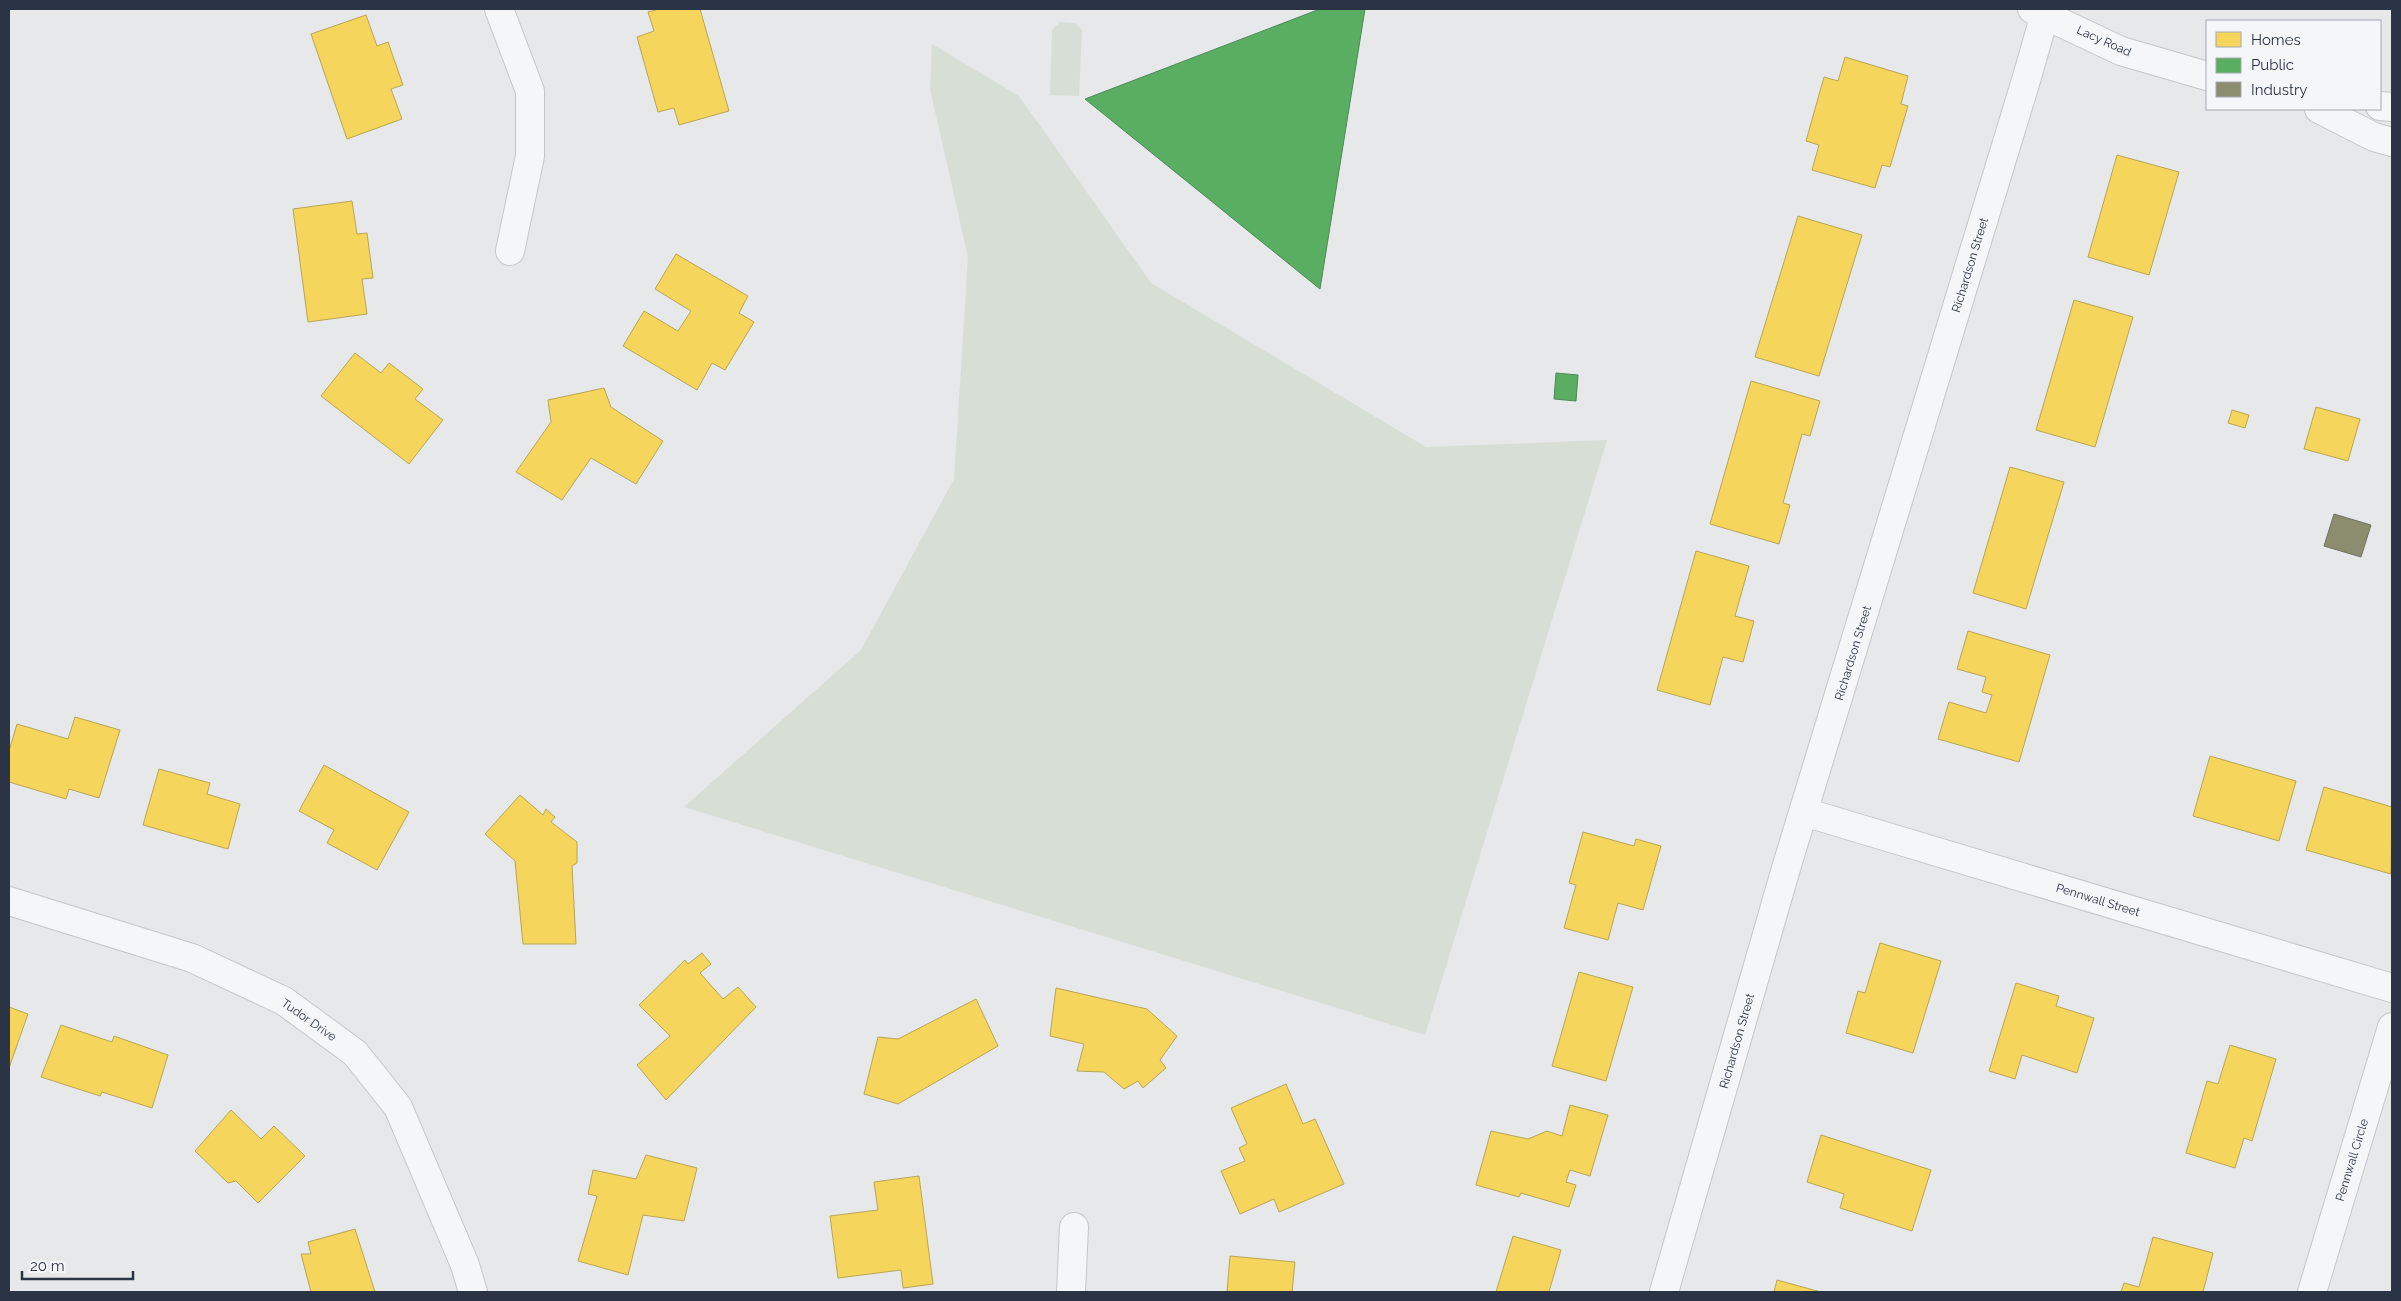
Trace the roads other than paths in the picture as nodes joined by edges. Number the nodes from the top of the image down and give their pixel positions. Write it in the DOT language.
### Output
graph roads {
  1 [pos="499,9"];
  2 [pos="2043,10"];
  3 [pos="2206,76"];
  4 [pos="2332,110"];
  5 [pos="2392,142"];
  6 [pos="510,251"];
  7 [pos="1804,812"];
  8 [pos="9,900"];
  9 [pos="2392,988"];
  10 [pos="2392,1027"];
  11 [pos="1074,1227"];
  12 [pos="473,1292"];
  13 [pos="1071,1292"];
  14 [pos="1664,1292"];
  15 [pos="2312,1292"];
  1 -- 6 [label="street"];
  2 -- 3 [label="street, Lacy Road"];
  2 -- 7 [label="street, Richardson Street"];
  4 -- 5 [label="street"];
  7 -- 9 [label="street, Pennwall Street"];
  7 -- 14 [label="street, Richardson Street"];
  8 -- 12 [label="street, Tudor Drive"];
  10 -- 15 [label="street, Pennwall Circle"];
  11 -- 13 [label="street"];
}
